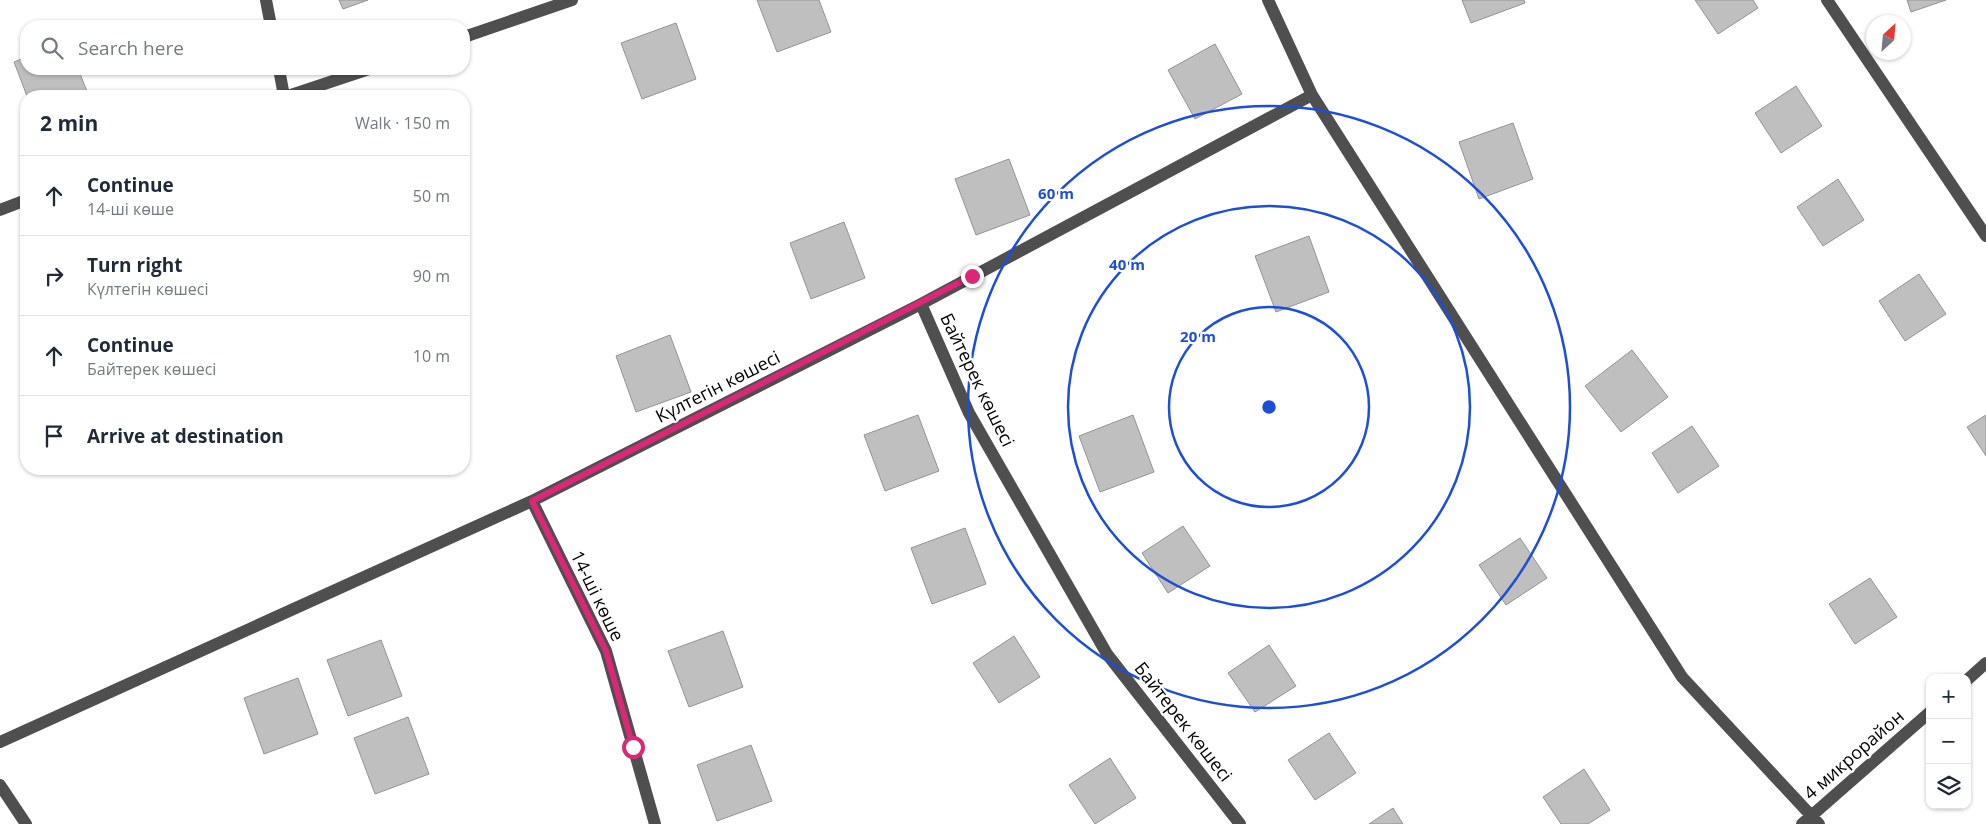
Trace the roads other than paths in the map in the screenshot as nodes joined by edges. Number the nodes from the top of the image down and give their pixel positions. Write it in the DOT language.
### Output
graph roads {
  1 [pos="266,0"];
  2 [pos="572,0"];
  3 [pos="1268,0"];
  4 [pos="1827,0"];
  5 [pos="270,20"];
  6 [pos="470,35"];
  7 [pos="280,75"];
  8 [pos="351,75"];
  9 [pos="283,90"];
  10 [pos="306,90"];
  11 [pos="1312,95"];
  12 [pos="20,202"];
  13 [pos="0,210"];
  14 [pos="1986,236"];
  15 [pos="921,304"];
  16 [pos="532,501"];
  17 [pos="1986,663"];
  18 [pos="1971,676"];
  19 [pos="1926,716"];
  20 [pos="0,742"];
  21 [pos="0,786"];
  22 [pos="1810,821"];
  23 [pos="26,824"];
  24 [pos="655,824"];
  25 [pos="1240,824"];
  1 -- 5 [label="street"];
  2 -- 6 [label="street"];
  3 -- 11 [label="street"];
  4 -- 14 [label="street"];
  7 -- 9 [label="street"];
  8 -- 10 [label="street"];
  11 -- 15 [label="street, Байтерек көшесі"];
  11 -- 22 [label="street"];
  12 -- 13 [label="street"];
  15 -- 16 [label="street, Күлтегін көшесі"];
  15 -- 25 [label="street, Байтерек көшесі"];
  16 -- 20 [label="street, Күлтегін көшесі"];
  16 -- 24 [label="street, 14-ші көше"];
  17 -- 18 [label="street"];
  19 -- 22 [label="street, 4 микрорайон"];
  21 -- 23 [label="street"];
}
